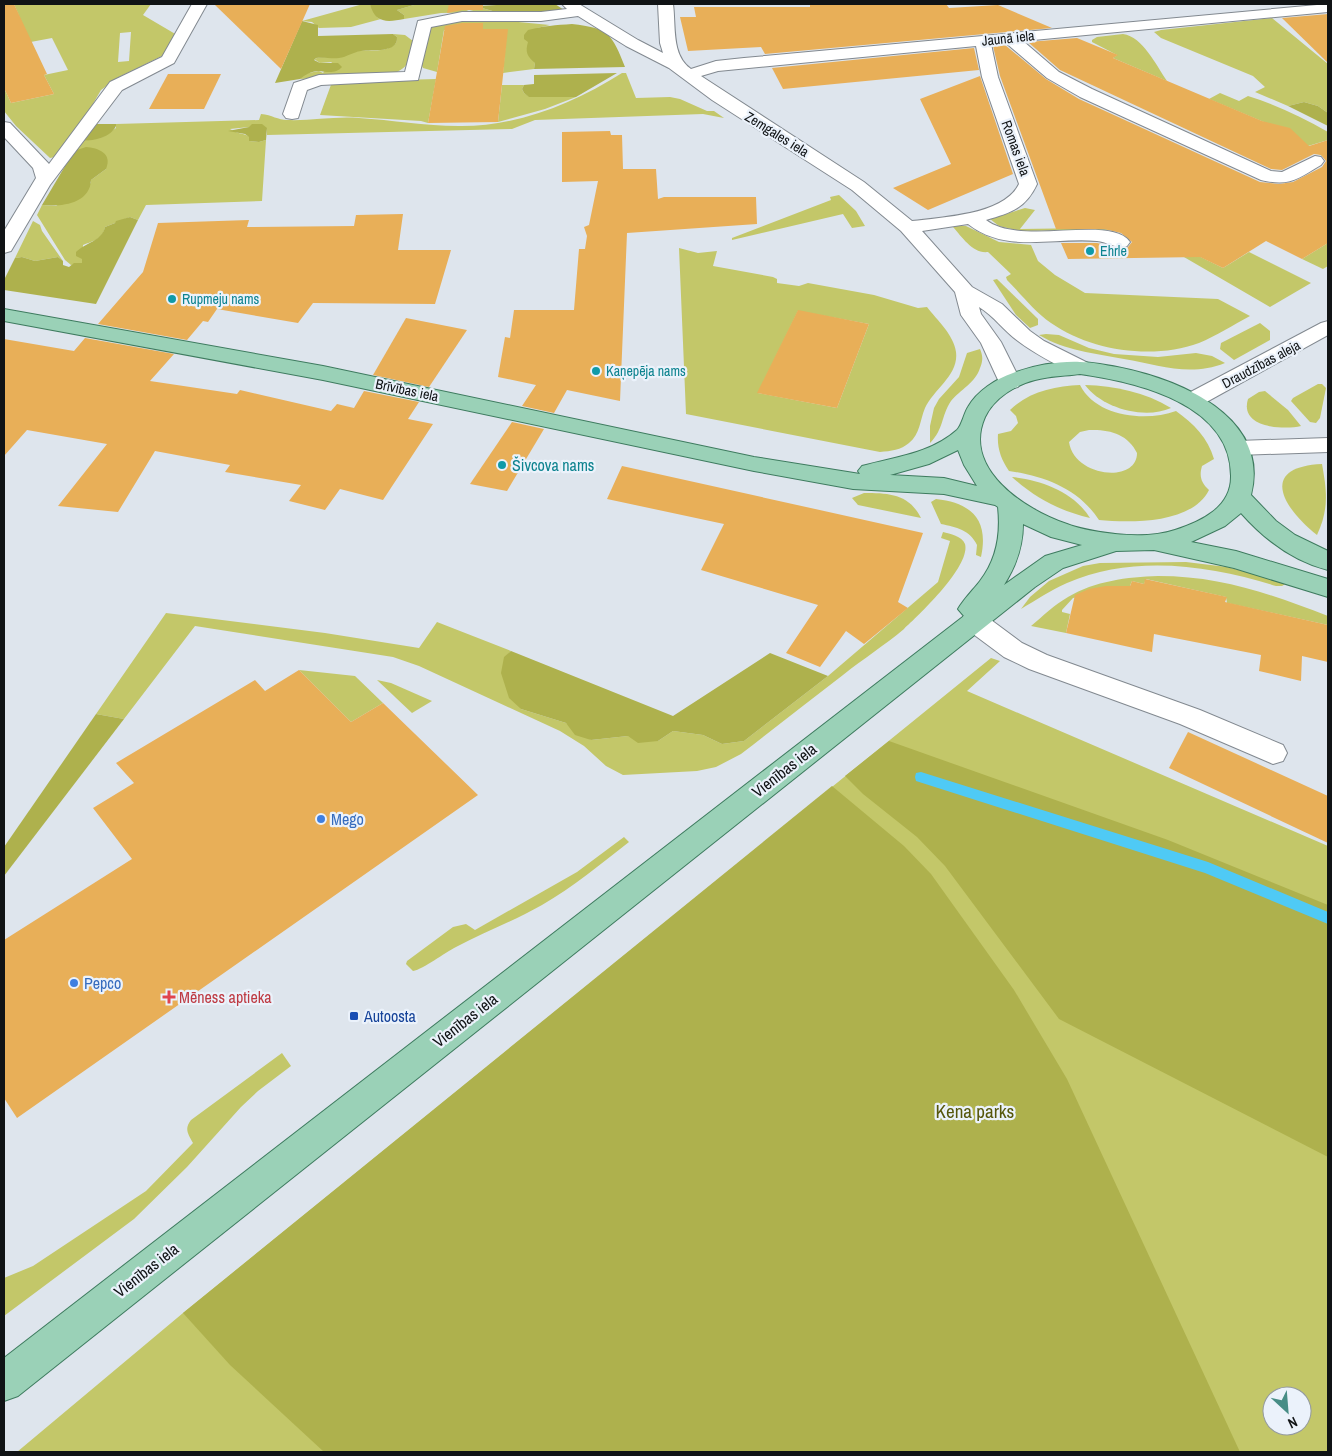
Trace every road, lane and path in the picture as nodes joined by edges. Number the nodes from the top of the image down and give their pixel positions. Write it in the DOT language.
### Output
graph roads {
  1 [pos="199,4"];
  2 [pos="666,4"];
  3 [pos="1328,7"];
  4 [pos="575,8"];
  5 [pos="1010,38"];
  6 [pos="982,41"];
  7 [pos="682,70"];
  8 [pos="292,114"];
  9 [pos="4,127"];
  10 [pos="1315,162"];
  11 [pos="45,181"];
  12 [pos="971,217"];
  13 [pos="908,228"];
  14 [pos="1120,242"];
  15 [pos="4,247"];
  16 [pos="965,291"];
  17 [pos="4,315"];
  18 [pos="1328,327"];
  19 [pos="1080,368"];
  20 [pos="1010,382"];
  21 [pos="1193,400"];
  22 [pos="968,433"];
  23 [pos="1328,445"];
  24 [pos="1238,448"];
  25 [pos="808,472"];
  26 [pos="1239,496"];
  27 [pos="1006,501"];
  28 [pos="1113,542"];
  29 [pos="1152,542"];
  30 [pos="1328,561"];
  31 [pos="1328,588"];
  32 [pos="974,621"];
  33 [pos="927,659"];
  34 [pos="1274,753"];
  35 [pos="4,1382"];
  1 -- 11 [label="street"];
  2 -- 7 [label="street"];
  3 -- 5 [label="street, Jaunā iela"];
  4 -- 7 [label="street, Zemgales iela"];
  4 -- 8 [label="street"];
  5 -- 6 [label="street, Jaunā iela"];
  5 -- 10 [label="street"];
  6 -- 7 [label="street, Jaunā iela"];
  6 -- 12 [label="street, Romas iela"];
  7 -- 13 [label="street, Zemgales iela"];
  9 -- 11 [label="street"];
  11 -- 15 [label="street"];
  12 -- 13 [label="street, Romas iela"];
  12 -- 14 [label="street"];
  13 -- 16 [label="street, Zemgales iela"];
  16 -- 19 [label="street"];
  16 -- 20 [label="street"];
  17 -- 25 [label="main road, Brīvības iela"];
  18 -- 21 [label="street, Draudzības aleja"];
  19 -- 20 [label="main road"];
  19 -- 21 [label="main road"];
  20 -- 22 [label="main road"];
  21 -- 24 [label="main road"];
  22 -- 25 [label="main road"];
  22 -- 27 [label="main road"];
  23 -- 24 [label="street"];
  24 -- 26 [label="main road"];
  25 -- 27 [label="main road"];
  26 -- 29 [label="main road"];
  26 -- 30 [label="main road"];
  27 -- 28 [label="main road"];
  27 -- 33 [label="main road"];
  28 -- 29 [label="main road"];
  28 -- 32 [label="main road"];
  29 -- 31 [label="main road"];
  32 -- 33 [label="main road"];
  32 -- 34 [label="street"];
  33 -- 35 [label="main road, Vienības iela"];
}
